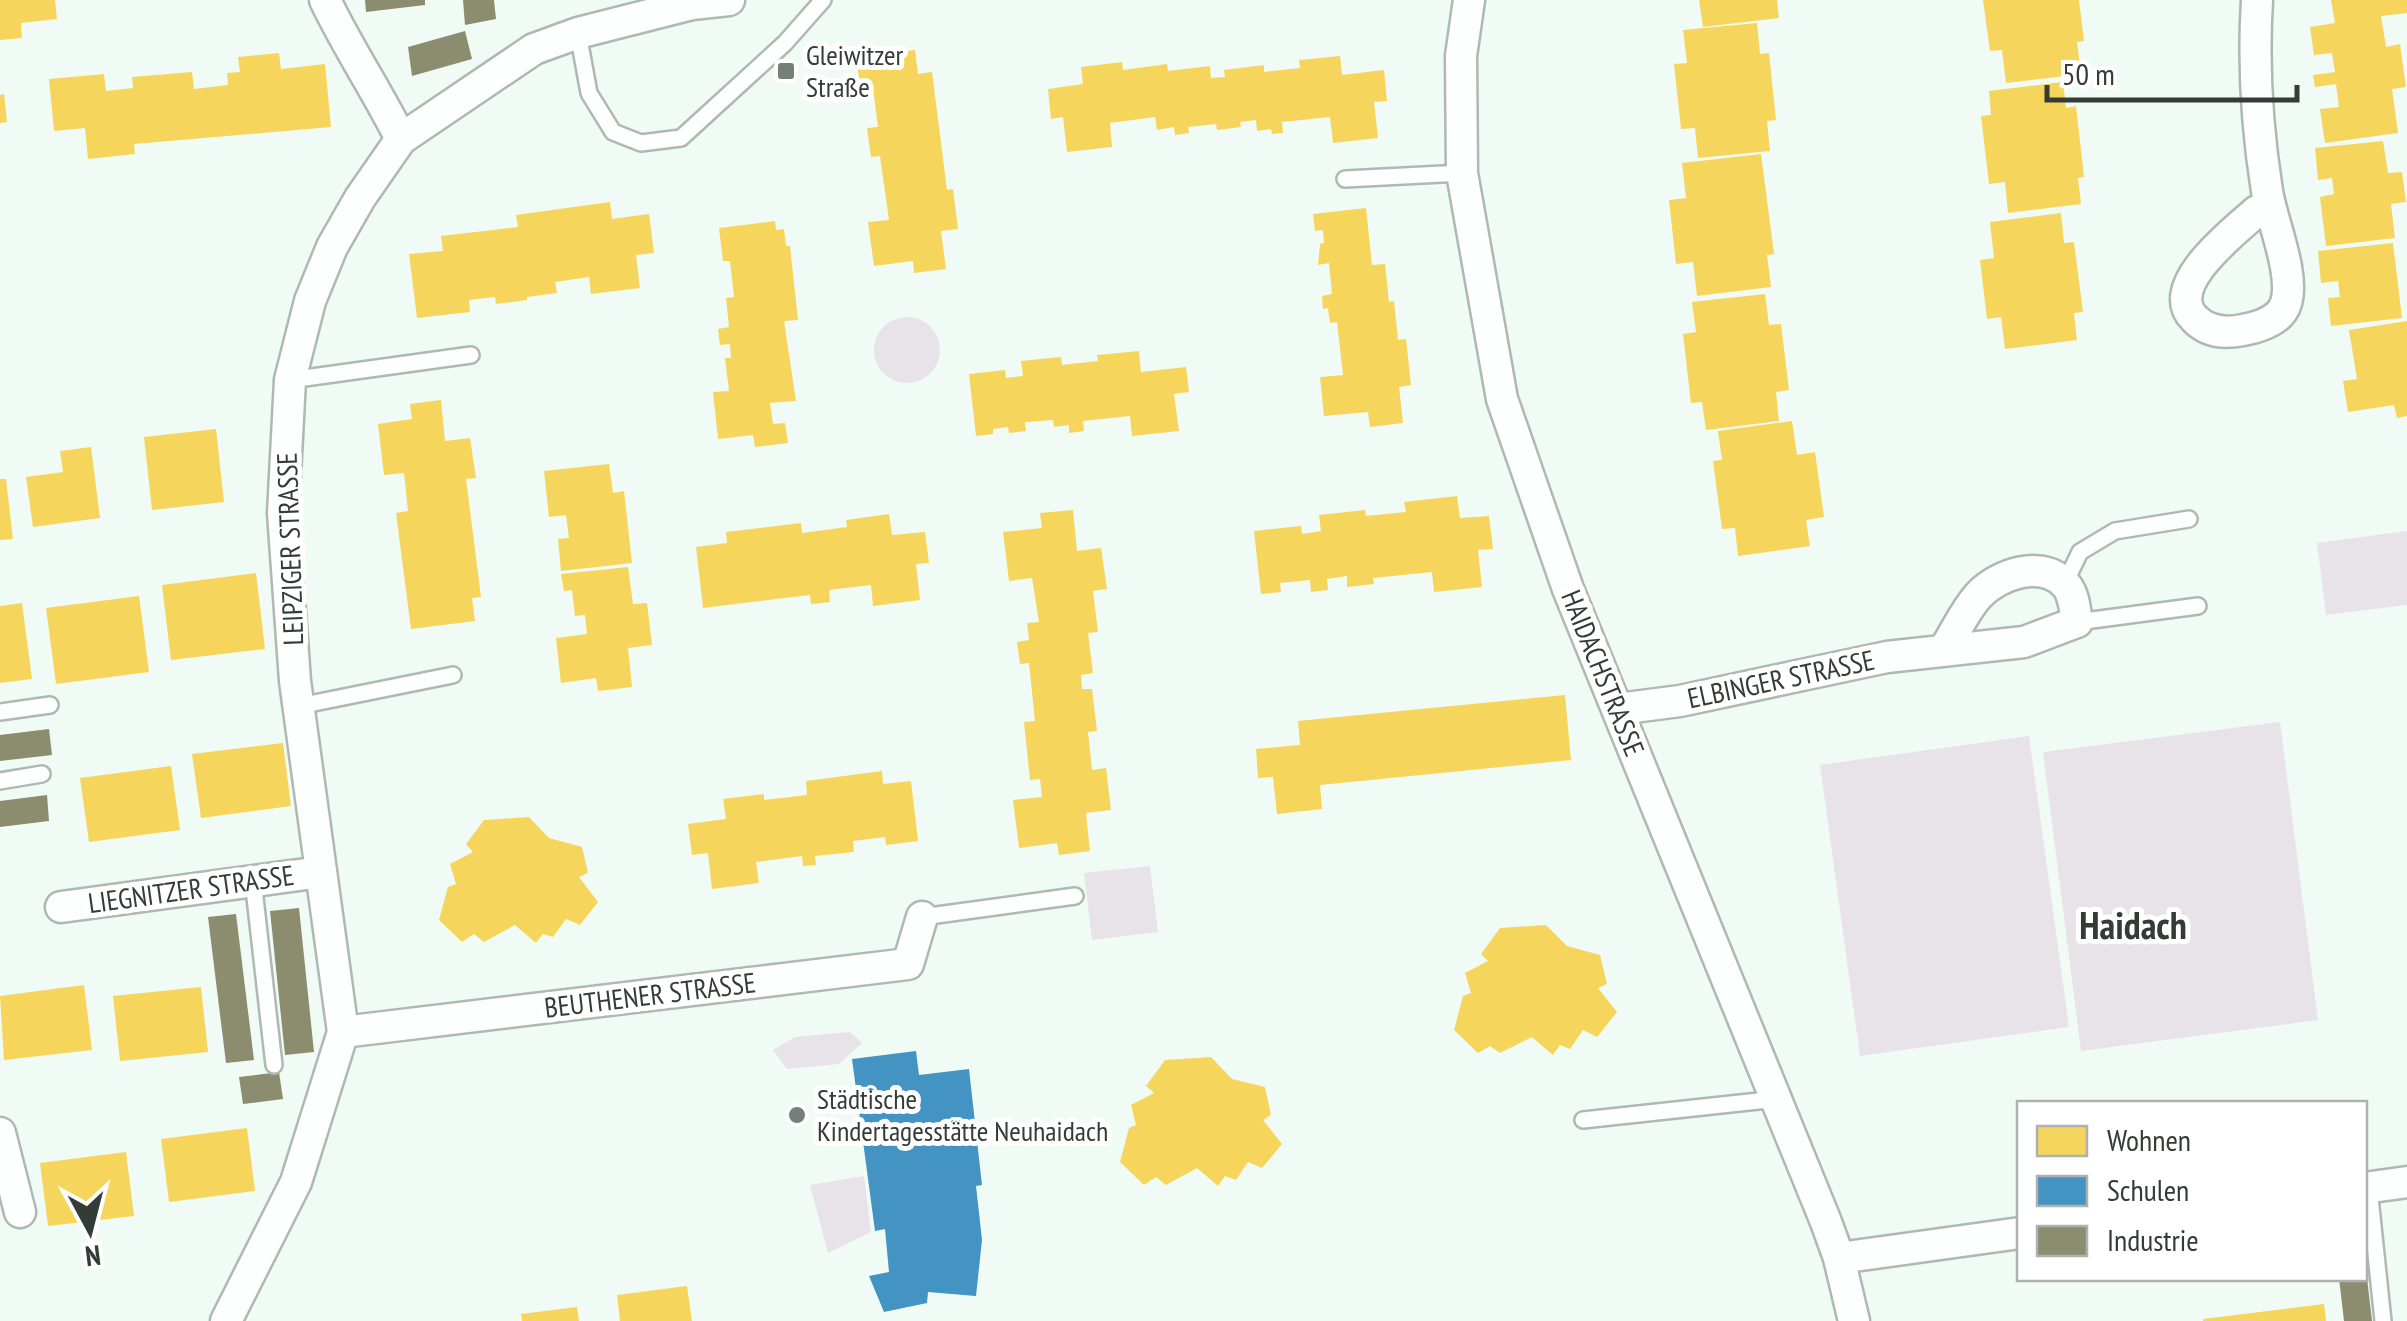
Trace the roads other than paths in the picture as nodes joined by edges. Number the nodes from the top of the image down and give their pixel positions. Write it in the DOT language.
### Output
graph roads {
  1 [pos="324,0"];
  2 [pos="729,0"];
  3 [pos="823,0"];
  4 [pos="1469,0"];
  5 [pos="2256,0"];
  6 [pos="578,33"];
  7 [pos="401,139"];
  8 [pos="1462,173"];
  9 [pos="1345,180"];
  10 [pos="2270,207"];
  11 [pos="471,355"];
  12 [pos="290,380"];
  13 [pos="2189,519"];
  14 [pos="2065,583"];
  15 [pos="2198,606"];
  16 [pos="2078,622"];
  17 [pos="1944,650"];
  18 [pos="453,675"];
  19 [pos="50,705"];
  20 [pos="299,706"];
  21 [pos="1618,709"];
  22 [pos="0,712"];
  23 [pos="42,774"];
  24 [pos="0,781"];
  25 [pos="322,872"];
  26 [pos="252,880"];
  27 [pos="1074,896"];
  28 [pos="61,907"];
  29 [pos="922,917"];
  30 [pos="343,1032"];
  31 [pos="274,1065"];
  32 [pos="1777,1098"];
  33 [pos="1583,1120"];
  34 [pos="0,1133"];
  35 [pos="2407,1182"];
  36 [pos="2367,1188"];
  37 [pos="20,1212"];
  38 [pos="2017,1234"];
  39 [pos="1840,1258"];
  40 [pos="226,1321"];
  41 [pos="1854,1321"];
  42 [pos="2383,1321"];
  1 -- 7 [label="street"];
  2 -- 6 [label="street, LEIPZIGER STRASSE"];
  3 -- 6 [label="lane"];
  4 -- 8 [label="street, HAIDACHSTRASSE"];
  5 -- 10 [label="street"];
  6 -- 7 [label="street, LEIPZIGER STRASSE"];
  7 -- 12 [label="street, LEIPZIGER STRASSE"];
  8 -- 9 [label="lane"];
  8 -- 21 [label="street, HAIDACHSTRASSE"];
  11 -- 12 [label="lane"];
  12 -- 20 [label="street, LEIPZIGER STRASSE"];
  13 -- 14 [label="lane"];
  14 -- 16 [label="street"];
  14 -- 17 [label="street"];
  15 -- 16 [label="lane"];
  16 -- 17 [label="street, ELBINGER STRASSE"];
  17 -- 21 [label="street, ELBINGER STRASSE"];
  18 -- 20 [label="lane"];
  19 -- 22 [label="lane"];
  20 -- 25 [label="street, LEIPZIGER STRASSE"];
  21 -- 32 [label="street, HAIDACHSTRASSE"];
  23 -- 24 [label="lane"];
  25 -- 26 [label="street, LIEGNITZER STRASSE"];
  25 -- 30 [label="street, LEIPZIGER STRASSE"];
  26 -- 28 [label="street, LIEGNITZER STRASSE"];
  26 -- 31 [label="lane"];
  27 -- 29 [label="lane"];
  29 -- 30 [label="street, BEUTHENER STRASSE"];
  30 -- 40 [label="street, LEIPZIGER STRASSE"];
  32 -- 33 [label="lane"];
  32 -- 39 [label="street, HAIDACHSTRASSE"];
  34 -- 37 [label="street"];
  35 -- 36 [label="street"];
  36 -- 42 [label="lane"];
  38 -- 39 [label="street"];
  39 -- 41 [label="street, HAIDACHSTRASSE"];
}
